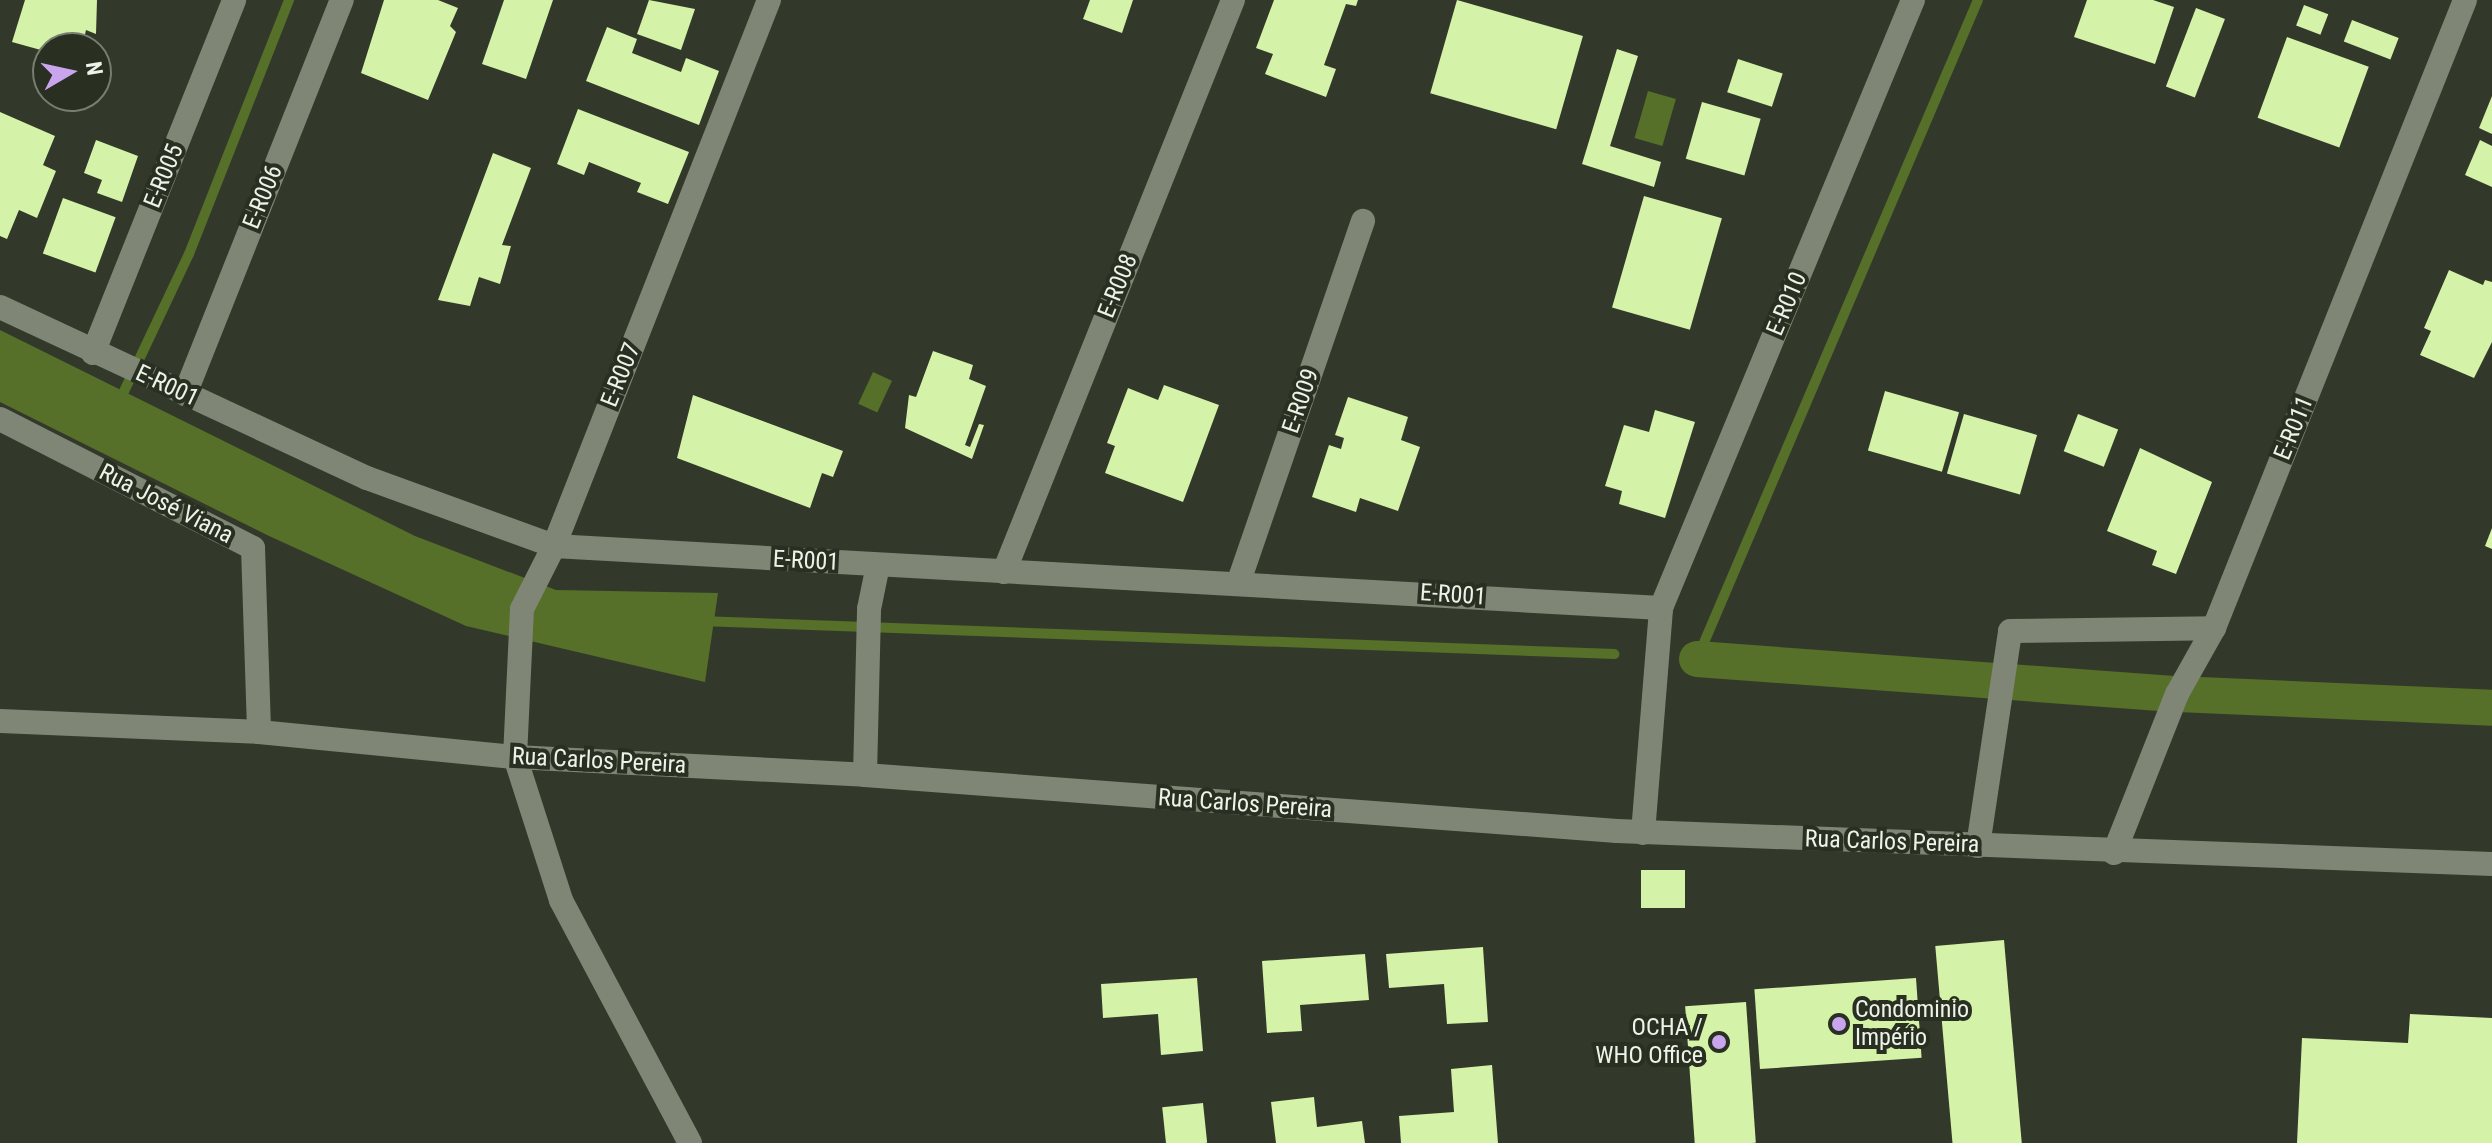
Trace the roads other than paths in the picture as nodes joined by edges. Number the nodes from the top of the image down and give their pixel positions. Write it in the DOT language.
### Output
graph roads {
  1 [pos="234,0"];
  2 [pos="342,0"];
  3 [pos="769,0"];
  4 [pos="1233,0"];
  5 [pos="1913,0"];
  6 [pos="2465,0"];
  7 [pos="1363,221"];
  8 [pos="0,307"];
  9 [pos="93,353"];
  10 [pos="185,394"];
  11 [pos="0,419"];
  12 [pos="554,546"];
  13 [pos="878,565"];
  14 [pos="1004,572"];
  15 [pos="1239,581"];
  16 [pos="1661,608"];
  17 [pos="2214,628"];
  18 [pos="0,721"];
  19 [pos="259,732"];
  20 [pos="515,757"];
  21 [pos="865,775"];
  22 [pos="1643,833"];
  23 [pos="1978,846"];
  24 [pos="2114,853"];
  25 [pos="2492,864"];
  26 [pos="690,1143"];
  1 -- 9 [label="street, E-R005"];
  2 -- 10 [label="street, E-R006"];
  3 -- 12 [label="street, E-R007"];
  4 -- 14 [label="street, E-R008"];
  5 -- 16 [label="street, E-R010"];
  6 -- 17 [label="street, E-R011"];
  7 -- 15 [label="street, E-R009"];
  8 -- 9 [label="street, E-R001"];
  9 -- 10 [label="street, E-R001"];
  10 -- 12 [label="street, E-R001"];
  11 -- 19 [label="street, Rua José Viana"];
  12 -- 13 [label="street, E-R001"];
  12 -- 20 [label="street, E-R007"];
  13 -- 14 [label="street, E-R001"];
  13 -- 21 [label="street"];
  14 -- 15 [label="street, E-R001"];
  15 -- 16 [label="street, E-R001"];
  16 -- 22 [label="street, E-R010"];
  17 -- 23 [label="street"];
  17 -- 24 [label="street, E-R011"];
  18 -- 19 [label="street, Rua Carlos Pereira"];
  19 -- 20 [label="street, Rua Carlos Pereira"];
  20 -- 21 [label="street, Rua Carlos Pereira"];
  20 -- 26 [label="street"];
  21 -- 22 [label="street, Rua Carlos Pereira"];
  22 -- 23 [label="street, Rua Carlos Pereira"];
  23 -- 24 [label="street, Rua Carlos Pereira"];
  24 -- 25 [label="street, Rua Carlos Pereira"];
}
